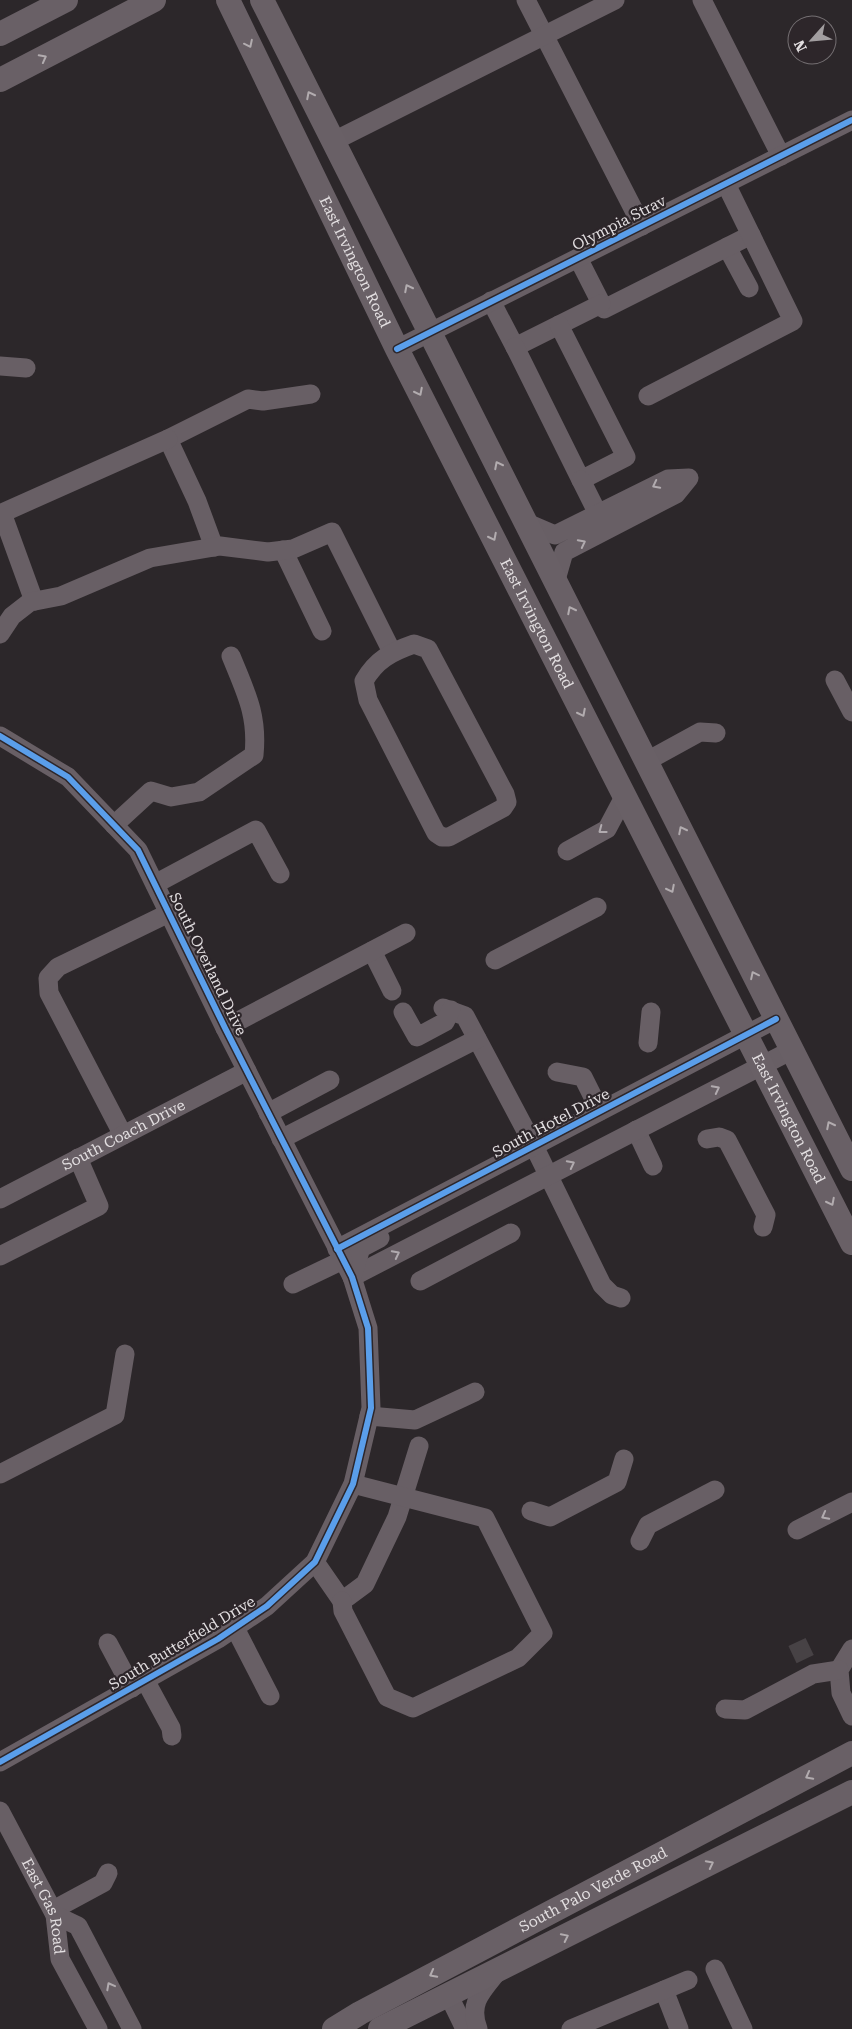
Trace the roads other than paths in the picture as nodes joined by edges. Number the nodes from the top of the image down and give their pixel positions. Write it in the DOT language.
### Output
graph roads {
  1 [pos="66,0"];
  2 [pos="154,0"];
  3 [pos="228,0"];
  4 [pos="262,0"];
  5 [pos="526,0"];
  6 [pos="615,0"];
  7 [pos="702,0"];
  8 [pos="0,34"];
  9 [pos="544,36"];
  10 [pos="0,80"];
  11 [pos="852,120"];
  12 [pos="334,142"];
  13 [pos="781,156"];
  14 [pos="726,184"];
  15 [pos="642,226"];
  16 [pos="751,235"];
  17 [pos="727,247"];
  18 [pos="578,258"];
  19 [pos="748,288"];
  20 [pos="491,301"];
  21 [pos="601,304"];
  22 [pos="559,325"];
  23 [pos="431,332"];
  24 [pos="515,347"];
  25 [pos="397,349"];
  26 [pos="0,366"];
  27 [pos="26,368"];
  28 [pos="311,394"];
  29 [pos="648,396"];
  30 [pos="168,439"];
  31 [pos="581,480"];
  32 [pos="598,514"];
  33 [pos="527,523"];
  34 [pos="214,547"];
  35 [pos="283,550"];
  36 [pos="556,580"];
  37 [pos="34,601"];
  38 [pos="322,631"];
  39 [pos="0,634"];
  40 [pos="392,652"];
  41 [pos="231,656"];
  42 [pos="835,680"];
  43 [pos="852,712"];
  44 [pos="716,733"];
  45 [pos="0,736"];
  46 [pos="647,761"];
  47 [pos="624,797"];
  48 [pos="114,825"];
  49 [pos="567,851"];
  50 [pos="280,874"];
  51 [pos="155,884"];
  52 [pos="596,907"];
  53 [pos="169,913"];
  54 [pos="406,933"];
  55 [pos="372,951"];
  56 [pos="495,960"];
  57 [pos="392,991"];
  58 [pos="403,1012"];
  59 [pos="651,1012"];
  60 [pos="776,1019"];
  61 [pos="225,1028"];
  62 [pos="747,1034"];
  63 [pos="476,1039"];
  64 [pos="648,1042"];
  65 [pos="792,1050"];
  66 [pos="762,1065"];
  67 [pos="247,1071"];
  68 [pos="557,1072"];
  69 [pos="330,1080"];
  70 [pos="600,1111"];
  71 [pos="268,1113"];
  72 [pos="636,1130"];
  73 [pos="123,1135"];
  74 [pos="707,1138"];
  75 [pos="281,1139"];
  76 [pos="534,1146"];
  77 [pos="78,1158"];
  78 [pos="653,1166"];
  79 [pos="852,1169"];
  80 [pos="548,1176"];
  81 [pos="468,1180"];
  82 [pos="0,1199"];
  83 [pos="764,1227"];
  84 [pos="510,1233"];
  85 [pos="852,1244"];
  86 [pos="340,1254"];
  87 [pos="0,1256"];
  88 [pos="352,1277"];
  89 [pos="420,1281"];
  90 [pos="293,1284"];
  91 [pos="620,1298"];
  92 [pos="124,1354"];
  93 [pos="475,1392"];
  94 [pos="369,1416"];
  95 [pos="419,1446"];
  96 [pos="624,1459"];
  97 [pos="0,1474"];
  98 [pos="353,1484"];
  99 [pos="715,1490"];
  100 [pos="404,1496"];
  101 [pos="852,1502"];
  102 [pos="531,1511"];
  103 [pos="797,1530"];
  104 [pos="640,1541"];
  105 [pos="315,1562"];
  106 [pos="342,1601"];
  107 [pos="235,1628"];
  108 [pos="108,1642"];
  109 [pos="852,1649"];
  110 [pos="845,1677"];
  111 [pos="139,1684"];
  112 [pos="270,1696"];
  113 [pos="726,1710"];
  114 [pos="852,1716"];
  115 [pos="172,1736"];
  116 [pos="850,1753"];
  117 [pos="0,1762"];
  118 [pos="852,1792"];
  119 [pos="0,1811"];
  120 [pos="108,1873"];
  121 [pos="584,1895"];
  122 [pos="54,1912"];
  123 [pos="499,1969"];
  124 [pos="715,1969"];
  125 [pos="688,1980"];
  126 [pos="664,1990"];
  127 [pos="448,1994"];
  128 [pos="98,2029"];
  129 [pos="132,2029"];
  130 [pos="334,2029"];
  131 [pos="380,2029"];
  132 [pos="465,2029"];
  133 [pos="478,2029"];
  134 [pos="571,2029"];
  135 [pos="680,2029"];
  136 [pos="743,2029"];
  1 -- 8 [label="main road"];
  10 -- 2 [label="main road, one-way"];
  3 -- 25 [label="main road, East Irvington Road, one-way"];
  12 -- 4 [label="main road, one-way"];
  5 -- 9 [label="street"];
  6 -- 9 [label="street"];
  7 -- 13 [label="street"];
  9 -- 12 [label="street"];
  9 -- 15 [label="street"];
  11 -- 13 [label="street, Olympia Strav"];
  23 -- 12 [label="main road, one-way"];
  13 -- 14 [label="street, Olympia Strav"];
  14 -- 15 [label="street, Olympia Strav"];
  14 -- 16 [label="street"];
  15 -- 18 [label="street, Olympia Strav"];
  16 -- 17 [label="street"];
  16 -- 29 [label="street"];
  17 -- 19 [label="street"];
  17 -- 21 [label="street"];
  18 -- 20 [label="street, Olympia Strav"];
  18 -- 21 [label="street"];
  20 -- 23 [label="street, Olympia Strav"];
  20 -- 24 [label="street"];
  21 -- 22 [label="street"];
  22 -- 24 [label="street"];
  22 -- 31 [label="street"];
  23 -- 25 [label="street, Olympia Strav"];
  33 -- 23 [label="main road, one-way"];
  24 -- 31 [label="street"];
  25 -- 47 [label="main road, East Irvington Road, one-way"];
  26 -- 27 [label="street"];
  28 -- 30 [label="street"];
  30 -- 34 [label="street"];
  30 -- 37 [label="street"];
  31 -- 32 [label="street"];
  32 -- 33 [label="street"];
  36 -- 32 [label="street, one-way"];
  33 -- 36 [label="main road"];
  34 -- 35 [label="street"];
  34 -- 37 [label="street"];
  35 -- 38 [label="street"];
  35 -- 40 [label="street"];
  46 -- 36 [label="main road, one-way"];
  37 -- 39 [label="street"];
  40 -- 40 [label="street"];
  41 -- 48 [label="street"];
  42 -- 43 [label="street"];
  44 -- 46 [label="street"];
  45 -- 48 [label="street, South Overland Drive"];
  60 -- 46 [label="main road, one-way"];
  47 -- 49 [label="street, one-way"];
  47 -- 62 [label="main road, East Irvington Road, one-way"];
  48 -- 51 [label="street, South Overland Drive"];
  50 -- 51 [label="street"];
  51 -- 53 [label="street, South Overland Drive"];
  52 -- 56 [label="street"];
  53 -- 61 [label="street, South Overland Drive"];
  53 -- 73 [label="street"];
  54 -- 55 [label="street"];
  55 -- 57 [label="street"];
  55 -- 61 [label="street"];
  58 -- 63 [label="street"];
  59 -- 64 [label="street"];
  60 -- 62 [label="street, South Hotel Drive"];
  60 -- 65 [label="main road"];
  61 -- 67 [label="street, South Overland Drive"];
  62 -- 66 [label="main road, East Irvington Road"];
  62 -- 70 [label="street, South Hotel Drive"];
  63 -- 75 [label="street"];
  63 -- 76 [label="street"];
  65 -- 66 [label="street"];
  79 -- 65 [label="main road, one-way"];
  72 -- 66 [label="street, one-way"];
  66 -- 85 [label="main road, East Irvington Road, one-way"];
  67 -- 71 [label="street, South Overland Drive"];
  67 -- 73 [label="street, South Coach Drive"];
  68 -- 70 [label="street"];
  69 -- 71 [label="street"];
  70 -- 76 [label="street, South Hotel Drive"];
  71 -- 75 [label="street, South Overland Drive"];
  72 -- 78 [label="street"];
  80 -- 72 [label="street, one-way"];
  73 -- 77 [label="street, South Coach Drive"];
  74 -- 83 [label="street"];
  75 -- 86 [label="street, South Overland Drive"];
  76 -- 80 [label="street"];
  76 -- 81 [label="street, South Hotel Drive"];
  77 -- 82 [label="street, South Coach Drive"];
  77 -- 87 [label="street"];
  88 -- 80 [label="street, one-way"];
  80 -- 91 [label="street"];
  81 -- 86 [label="street, South Hotel Drive"];
  81 -- 88 [label="street"];
  84 -- 89 [label="street"];
  86 -- 88 [label="street, South Butterfield Drive"];
  86 -- 90 [label="street, South Hotel Drive"];
  88 -- 94 [label="street, South Butterfield Drive"];
  92 -- 97 [label="street"];
  93 -- 94 [label="street"];
  94 -- 98 [label="street, South Butterfield Drive"];
  95 -- 100 [label="street"];
  96 -- 102 [label="street"];
  98 -- 100 [label="street"];
  98 -- 105 [label="street, South Butterfield Drive"];
  99 -- 104 [label="street"];
  100 -- 106 [label="street"];
  100 -- 106 [label="street"];
  101 -- 103 [label="street, one-way"];
  105 -- 106 [label="street"];
  105 -- 107 [label="street, South Butterfield Drive"];
  107 -- 111 [label="street, South Butterfield Drive"];
  107 -- 112 [label="street"];
  108 -- 111 [label="street"];
  109 -- 110 [label="street"];
  110 -- 113 [label="street"];
  110 -- 114 [label="street"];
  111 -- 115 [label="street"];
  111 -- 117 [label="street, South Butterfield Drive"];
  116 -- 121 [label="main road, South Palo Verde Road, one-way"];
  123 -- 118 [label="main road, South Palo Verde Road, one-way"];
  119 -- 122 [label="street, East Gas Road"];
  120 -- 122 [label="street"];
  121 -- 127 [label="main road"];
  121 -- 130 [label="main road, South Palo Verde Road, one-way"];
  122 -- 128 [label="street, East Gas Road"];
  129 -- 122 [label="street, one-way"];
  123 -- 127 [label="main road, South Palo Verde Road"];
  123 -- 133 [label="street"];
  124 -- 136 [label="street"];
  125 -- 126 [label="street"];
  126 -- 134 [label="street"];
  126 -- 135 [label="street"];
  127 -- 131 [label="main road, South Palo Verde Road"];
  127 -- 132 [label="street"];
}
